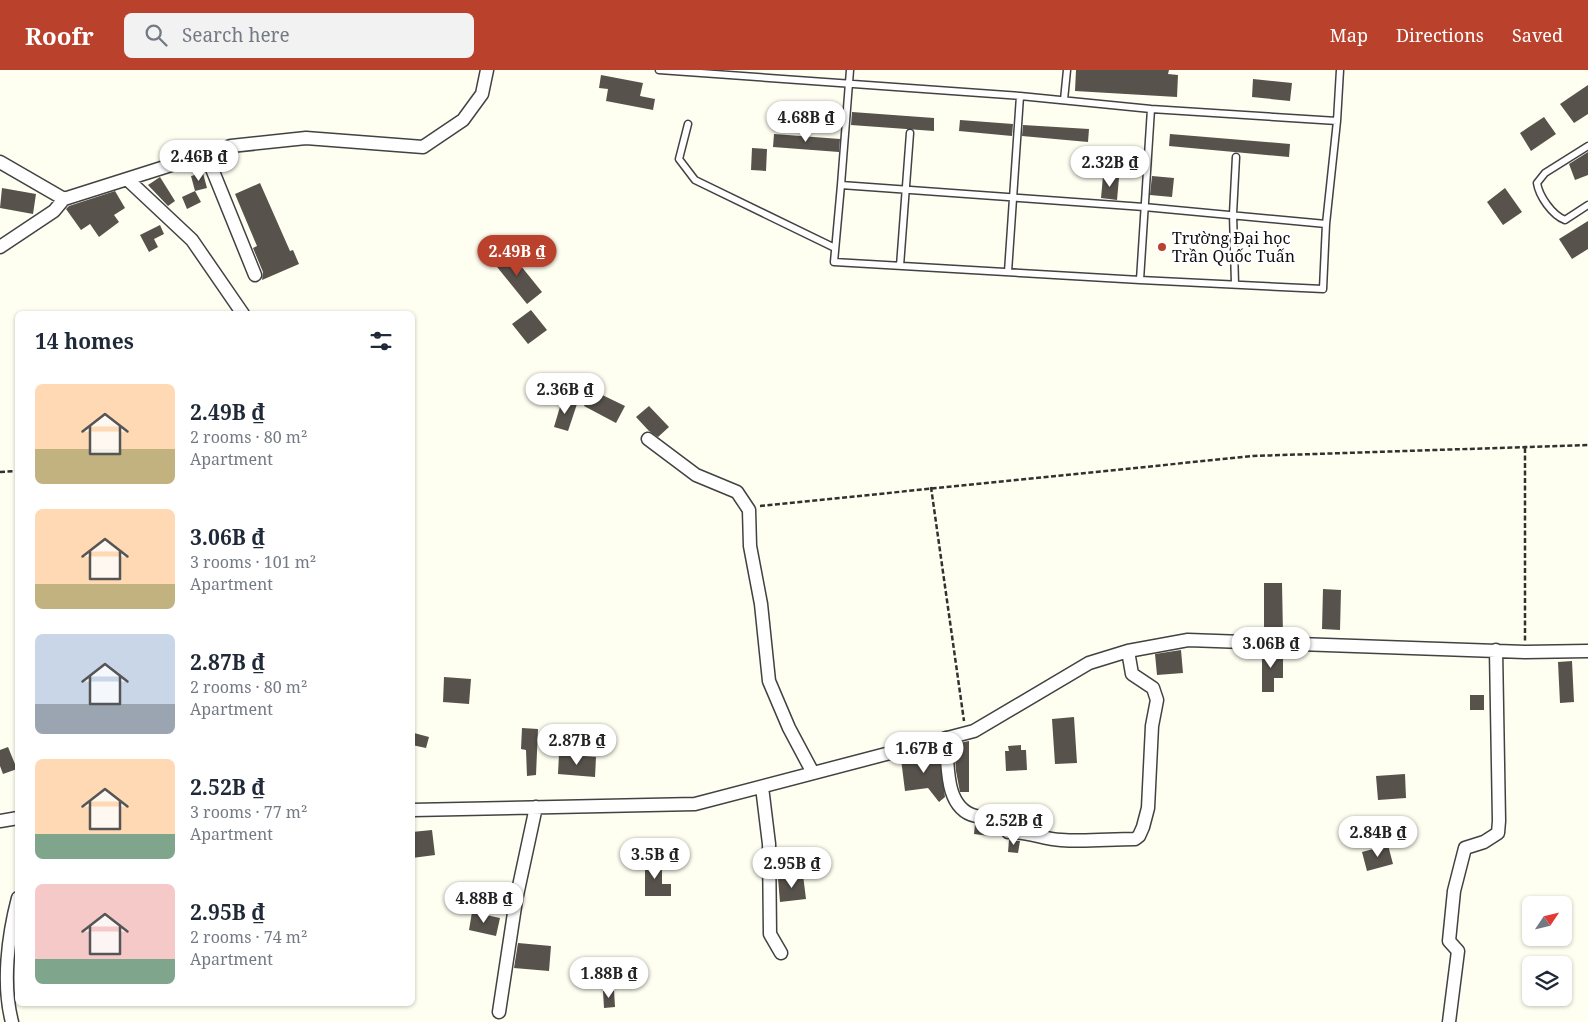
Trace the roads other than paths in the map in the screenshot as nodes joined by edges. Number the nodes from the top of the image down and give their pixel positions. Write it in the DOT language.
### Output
graph roads {
  1 [pos="488,70"];
  2 [pos="659,70"];
  3 [pos="788,70"];
  4 [pos="850,70"];
  5 [pos="1066,70"];
  6 [pos="1340,70"];
  7 [pos="788,78"];
  8 [pos="849,84"];
  9 [pos="1020,96"];
  10 [pos="1064,100"];
  11 [pos="1151,109"];
  12 [pos="1337,121"];
  13 [pos="688,124"];
  14 [pos="910,133"];
  15 [pos="1588,146"];
  16 [pos="206,154"];
  17 [pos="1236,156"];
  18 [pos="0,162"];
  19 [pos="127,179"];
  20 [pos="841,185"];
  21 [pos="907,190"];
  22 [pos="1013,197"];
  23 [pos="64,199"];
  24 [pos="1588,205"];
  25 [pos="1144,207"];
  26 [pos="1233,214"];
  27 [pos="1326,224"];
  28 [pos="0,247"];
  29 [pos="835,248"];
  30 [pos="900,266"];
  31 [pos="1008,272"];
  32 [pos="255,275"];
  33 [pos="1140,280"];
  34 [pos="1234,284"];
  35 [pos="241,311"];
  36 [pos="648,439"];
  37 [pos="1496,650"];
  38 [pos="1128,651"];
  39 [pos="1588,651"];
  40 [pos="946,738"];
  41 [pos="813,773"];
  42 [pos="762,787"];
  43 [pos="536,807"];
  44 [pos="415,810"];
  45 [pos="15,818"];
  46 [pos="0,821"];
  47 [pos="15,917"];
  48 [pos="781,953"];
  49 [pos="499,1012"];
  50 [pos="12,1022"];
  51 [pos="1449,1022"];
  1 -- 16 [label="street"];
  2 -- 7 [label="lane"];
  3 -- 7 [label="lane"];
  4 -- 8 [label="lane"];
  5 -- 10 [label="lane"];
  6 -- 12 [label="lane"];
  7 -- 8 [label="lane"];
  8 -- 9 [label="lane"];
  8 -- 20 [label="lane"];
  9 -- 10 [label="lane"];
  9 -- 22 [label="lane"];
  10 -- 11 [label="lane"];
  11 -- 12 [label="lane"];
  11 -- 25 [label="lane"];
  12 -- 27 [label="lane"];
  13 -- 29 [label="lane"];
  14 -- 21 [label="lane"];
  15 -- 24 [label="lane"];
  16 -- 19 [label="street"];
  16 -- 32 [label="street"];
  17 -- 26 [label="lane"];
  18 -- 23 [label="street"];
  19 -- 23 [label="street"];
  19 -- 35 [label="street"];
  20 -- 21 [label="lane"];
  20 -- 29 [label="lane"];
  21 -- 22 [label="lane"];
  21 -- 30 [label="lane"];
  22 -- 25 [label="lane"];
  22 -- 31 [label="lane"];
  23 -- 28 [label="street"];
  25 -- 26 [label="lane"];
  25 -- 33 [label="lane"];
  26 -- 27 [label="lane"];
  26 -- 34 [label="lane"];
  27 -- 34 [label="lane"];
  29 -- 30 [label="lane"];
  30 -- 31 [label="lane"];
  31 -- 33 [label="lane"];
  33 -- 34 [label="lane"];
  36 -- 41 [label="street"];
  37 -- 38 [label="street"];
  37 -- 39 [label="street"];
  37 -- 51 [label="street"];
  38 -- 40 [label="street"];
  38 -- 40 [label="street"];
  40 -- 41 [label="street"];
  41 -- 42 [label="street"];
  42 -- 43 [label="street"];
  42 -- 48 [label="street"];
  43 -- 44 [label="street"];
  43 -- 49 [label="street"];
  45 -- 46 [label="street"];
  47 -- 50 [label="street"];
}
